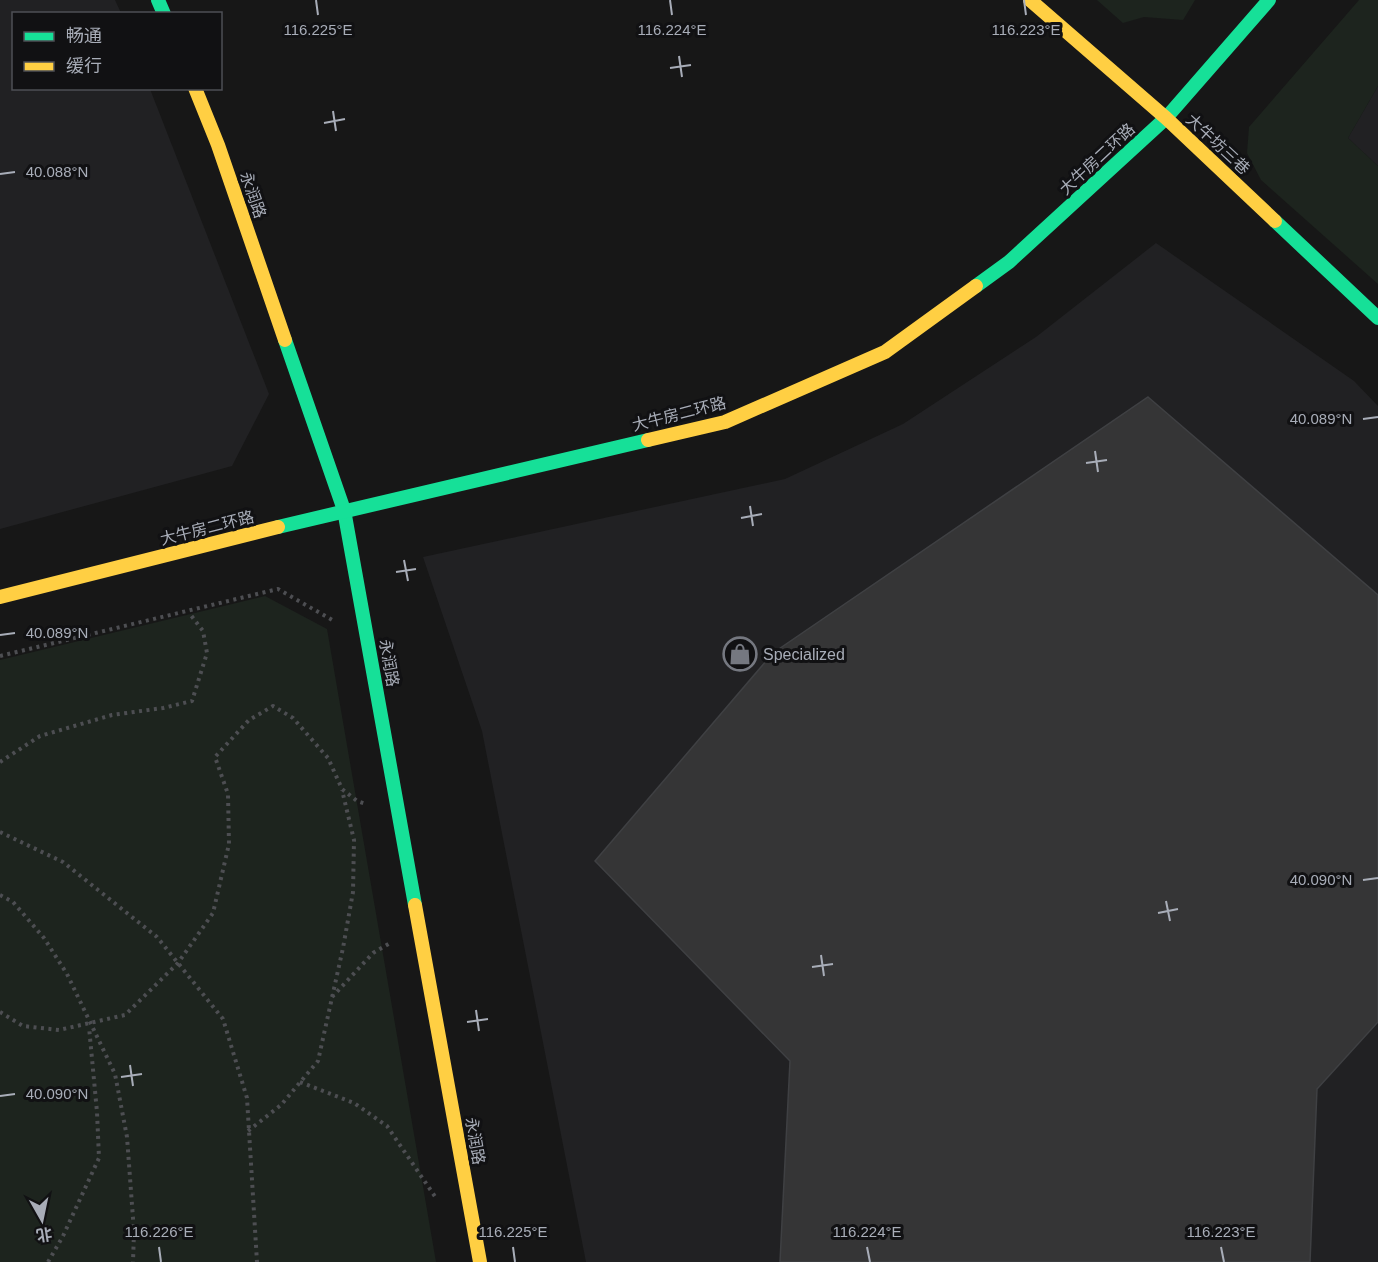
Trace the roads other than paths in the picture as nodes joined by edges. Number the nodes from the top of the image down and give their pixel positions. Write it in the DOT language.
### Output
graph roads {
  1 [pos="1030,0"];
  2 [pos="1269,0"];
  3 [pos="196,90"];
  4 [pos="1166,118"];
  5 [pos="1378,318"];
  6 [pos="344,510"];
  7 [pos="0,597"];
  8 [pos="480,1262"];
  1 -- 4 [label="street, 大牛坊三巷"];
  2 -- 4 [label="street, 大牛房二环路"];
  3 -- 6 [label="street, 永润路"];
  4 -- 5 [label="street, 大牛坊三巷"];
  4 -- 6 [label="street, 大牛房二环路"];
  6 -- 7 [label="street, 大牛房二环路"];
  6 -- 8 [label="street, 永润路"];
}
